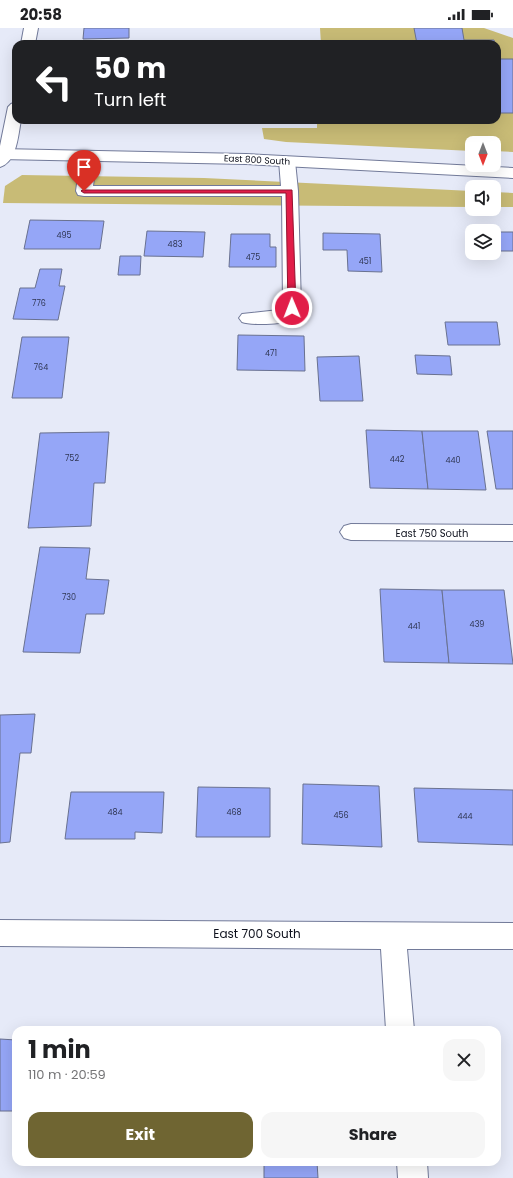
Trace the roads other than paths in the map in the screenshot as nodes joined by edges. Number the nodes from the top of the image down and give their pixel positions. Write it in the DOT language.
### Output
graph roads {
  1 [pos="31,28"];
  2 [pos="29,40"];
  3 [pos="12,121"];
  4 [pos="88,156"];
  5 [pos="2,157"];
  6 [pos="287,161"];
  7 [pos="513,173"];
  8 [pos="290,191"];
  9 [pos="248,318"];
  10 [pos="351,532"];
  11 [pos="513,533"];
  12 [pos="0,933"];
  13 [pos="393,935"];
  14 [pos="513,936"];
  15 [pos="400,1026"];
  16 [pos="412,1166"];
  17 [pos="413,1178"];
  1 -- 2 [label="street"];
  3 -- 5 [label="street"];
  4 -- 5 [label="street, East 800 South"];
  4 -- 6 [label="street, East 800 South"];
  4 -- 8 [label="street"];
  6 -- 7 [label="street, East 800 South"];
  6 -- 8 [label="street"];
  8 -- 9 [label="street"];
  10 -- 11 [label="street, East 750 South"];
  12 -- 13 [label="street, East 700 South"];
  13 -- 14 [label="street, East 700 South"];
  13 -- 15 [label="street"];
  16 -- 17 [label="street"];
}
